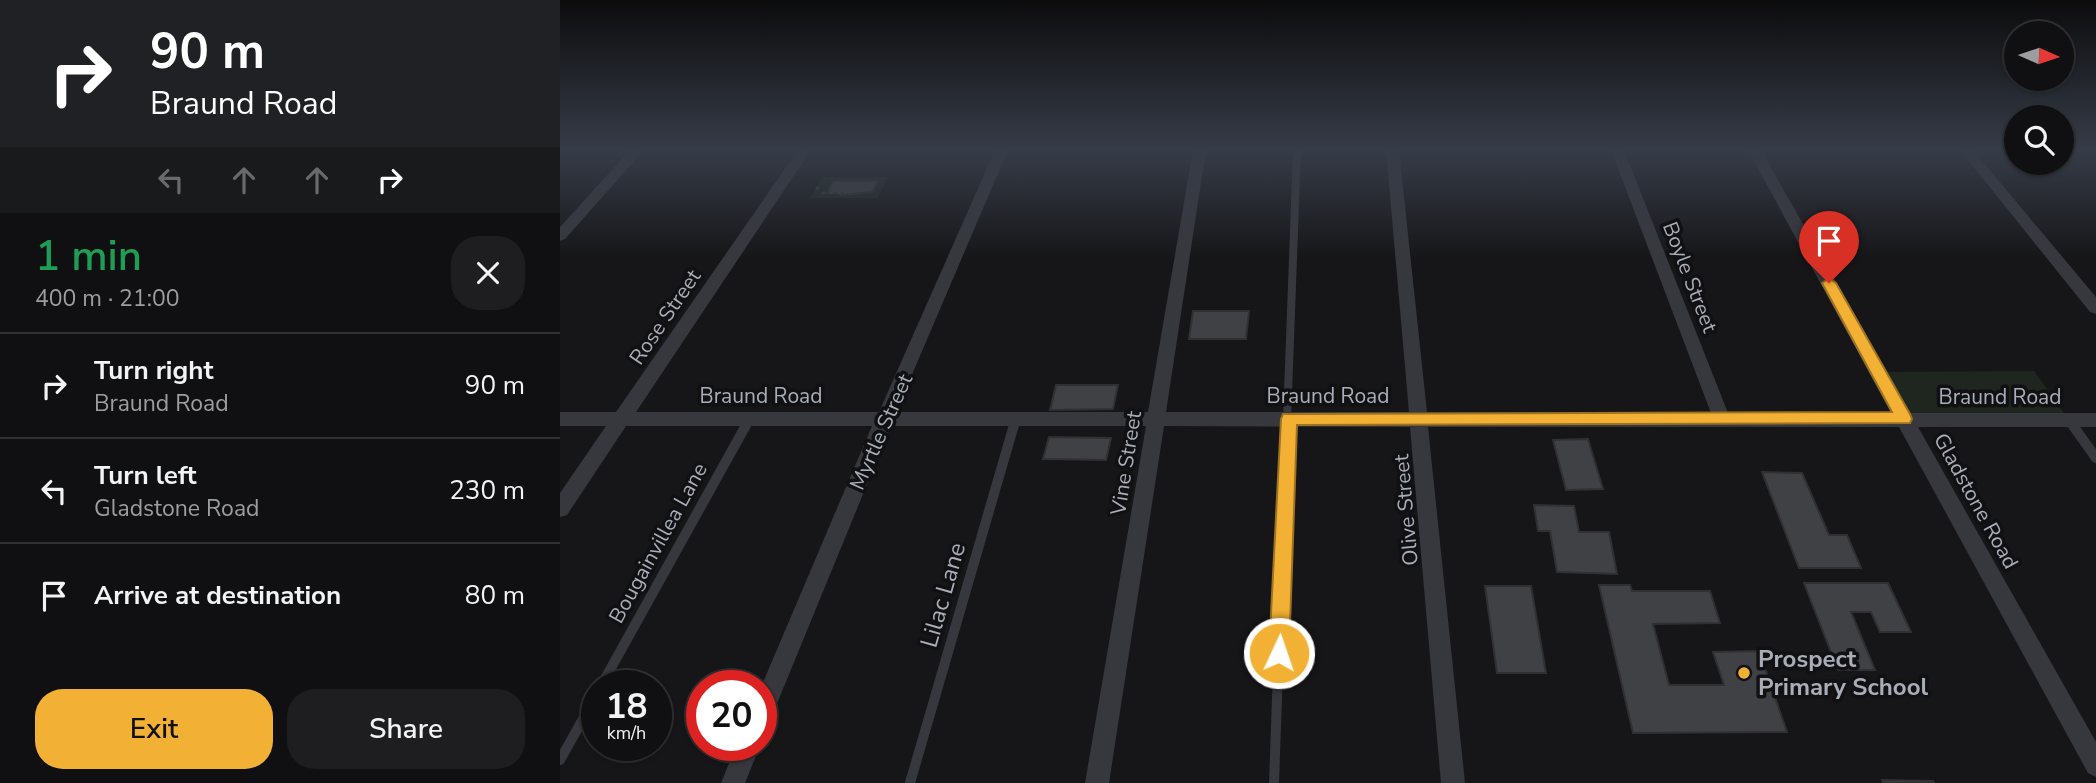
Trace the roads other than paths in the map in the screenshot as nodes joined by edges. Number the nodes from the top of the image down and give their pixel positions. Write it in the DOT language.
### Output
graph roads {
  1 [pos="604,187"];
  2 [pos="785,187"];
  3 [pos="986,187"];
  4 [pos="1193,187"];
  5 [pos="1296,187"];
  6 [pos="1397,187"];
  7 [pos="1632,187"];
  8 [pos="1775,187"];
  9 [pos="1996,187"];
  10 [pos="560,236"];
  11 [pos="2096,307"];
  12 [pos="750,418"];
  13 [pos="885,418"];
  14 [pos="1016,418"];
  15 [pos="1156,418"];
  16 [pos="560,419"];
  17 [pos="621,419"];
  18 [pos="1289,419"];
  19 [pos="1420,419"];
  20 [pos="1722,419"];
  21 [pos="1904,419"];
  22 [pos="2069,420"];
  23 [pos="2096,420"];
  24 [pos="2096,457"];
  25 [pos="560,509"];
  26 [pos="610,670"];
  27 [pos="777,677"];
  28 [pos="581,723"];
  29 [pos="560,760"];
  30 [pos="742,761"];
  31 [pos="2096,765"];
  32 [pos="733,783"];
  33 [pos="910,783"];
  34 [pos="1097,783"];
  35 [pos="1274,783"];
  36 [pos="1453,783"];
  1 -- 10 [label="street"];
  2 -- 17 [label="street, Rose Street"];
  3 -- 13 [label="street, Myrtle Street"];
  4 -- 15 [label="street, Vine Street"];
  5 -- 18 [label="lane"];
  6 -- 19 [label="street, Olive Street"];
  7 -- 20 [label="street, Boyle Street"];
  8 -- 21 [label="street, Gladstone Road"];
  9 -- 11 [label="street"];
  12 -- 13 [label="street, Braund Road"];
  12 -- 17 [label="street, Braund Road"];
  12 -- 26 [label="lane, Bougainvillea Lane"];
  13 -- 14 [label="street, Braund Road"];
  13 -- 27 [label="street, Myrtle Street"];
  14 -- 15 [label="street, Braund Road"];
  14 -- 33 [label="lane, Lilac Lane"];
  15 -- 18 [label="street, Braund Road"];
  15 -- 34 [label="street, Vine Street"];
  16 -- 17 [label="street, Braund Road"];
  17 -- 25 [label="street, Rose Street"];
  18 -- 19 [label="street, Braund Road"];
  18 -- 35 [label="lane"];
  19 -- 20 [label="street, Braund Road"];
  19 -- 36 [label="street, Olive Street"];
  20 -- 21 [label="street, Braund Road"];
  21 -- 22 [label="street, Braund Road"];
  21 -- 31 [label="street, Gladstone Road"];
  22 -- 23 [label="street, Braund Road"];
  22 -- 24 [label="lane"];
  28 -- 29 [label="lane"];
  30 -- 32 [label="street"];
}
